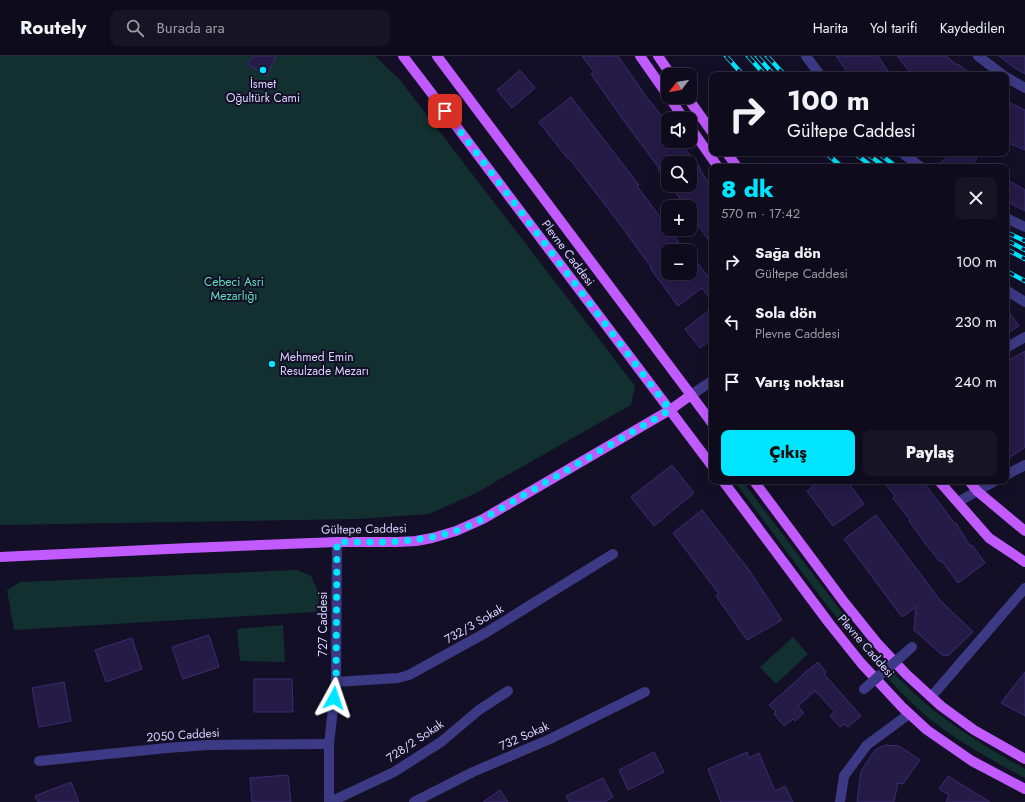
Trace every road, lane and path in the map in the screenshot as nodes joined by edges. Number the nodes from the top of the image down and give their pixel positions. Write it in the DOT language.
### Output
graph roads {
  1 [pos="403,56"];
  2 [pos="437,56"];
  3 [pos="640,56"];
  4 [pos="658,56"];
  5 [pos="806,56"];
  6 [pos="978,56"];
  7 [pos="666,68"];
  8 [pos="818,72"];
  9 [pos="999,72"];
  10 [pos="1009,79"];
  11 [pos="661,86"];
  12 [pos="1025,88"];
  13 [pos="692,104"];
  14 [pos="709,128"];
  15 [pos="697,137"];
  16 [pos="709,154"];
  17 [pos="906,156"];
  18 [pos="917,164"];
  19 [pos="1009,219"];
  20 [pos="1025,227"];
  21 [pos="1009,292"];
  22 [pos="1025,302"];
  23 [pos="1025,337"];
  24 [pos="1009,346"];
  25 [pos="709,383"];
  26 [pos="691,395"];
  27 [pos="670,410"];
  28 [pos="709,420"];
  29 [pos="709,462"];
  30 [pos="1025,465"];
  31 [pos="1009,473"];
  32 [pos="726,484"];
  33 [pos="756,484"];
  34 [pos="943,484"];
  35 [pos="971,484"];
  36 [pos="990,484"];
  37 [pos="977,491"];
  38 [pos="958,502"];
  39 [pos="1025,531"];
  40 [pos="337,542"];
  41 [pos="613,554"];
  42 [pos="0,557"];
  43 [pos="1025,562"];
  44 [pos="1025,588"];
  45 [pos="912,647"];
  46 [pos="336,682"];
  47 [pos="864,689"];
  48 [pos="508,691"];
  49 [pos="645,692"];
  50 [pos="932,697"];
  51 [pos="910,714"];
  52 [pos="329,744"];
  53 [pos="1025,759"];
  54 [pos="39,761"];
  55 [pos="1025,789"];
  56 [pos="330,802"];
  57 [pos="414,802"];
  58 [pos="840,802"];
  1 -- 27 [label="main road, Plevne Caddesi"];
  2 -- 26 [label="main road, Plevne Caddesi"];
  3 -- 11 [label="main road"];
  4 -- 7 [label="main road"];
  5 -- 8 [label="street"];
  6 -- 9 [label="street"];
  10 -- 12 [label="street"];
  13 -- 14 [label="main road"];
  15 -- 16 [label="main road"];
  17 -- 18 [label="street"];
  19 -- 20 [label="street"];
  21 -- 22 [label="street"];
  23 -- 24 [label="street"];
  25 -- 26 [label="street"];
  26 -- 27 [label="main road, Gültepe Caddesi"];
  26 -- 28 [label="main road, Plevne Caddesi"];
  27 -- 29 [label="main road, Plevne Caddesi"];
  27 -- 40 [label="main road, Gültepe Caddesi"];
  30 -- 31 [label="street"];
  32 -- 51 [label="main road, Plevne Caddesi"];
  33 -- 50 [label="main road, Plevne Caddesi"];
  34 -- 38 [label="main road"];
  35 -- 37 [label="main road"];
  36 -- 37 [label="street"];
  37 -- 38 [label="street"];
  37 -- 39 [label="main road"];
  38 -- 43 [label="main road"];
  40 -- 42 [label="main road, Gültepe Caddesi"];
  40 -- 46 [label="street, 727 Caddesi"];
  41 -- 46 [label="street, 732/3 Sokak"];
  44 -- 50 [label="street"];
  45 -- 47 [label="street, bridge"];
  46 -- 52 [label="street, 727 Caddesi"];
  48 -- 56 [label="street, 728/2 Sokak"];
  49 -- 57 [label="street, 732 Sokak"];
  50 -- 53 [label="main road, Plevne Caddesi"];
  51 -- 55 [label="main road, Plevne Caddesi"];
  51 -- 58 [label="street"];
  52 -- 54 [label="street, 2050 Caddesi"];
  52 -- 56 [label="street, 727 Caddesi"];
}
